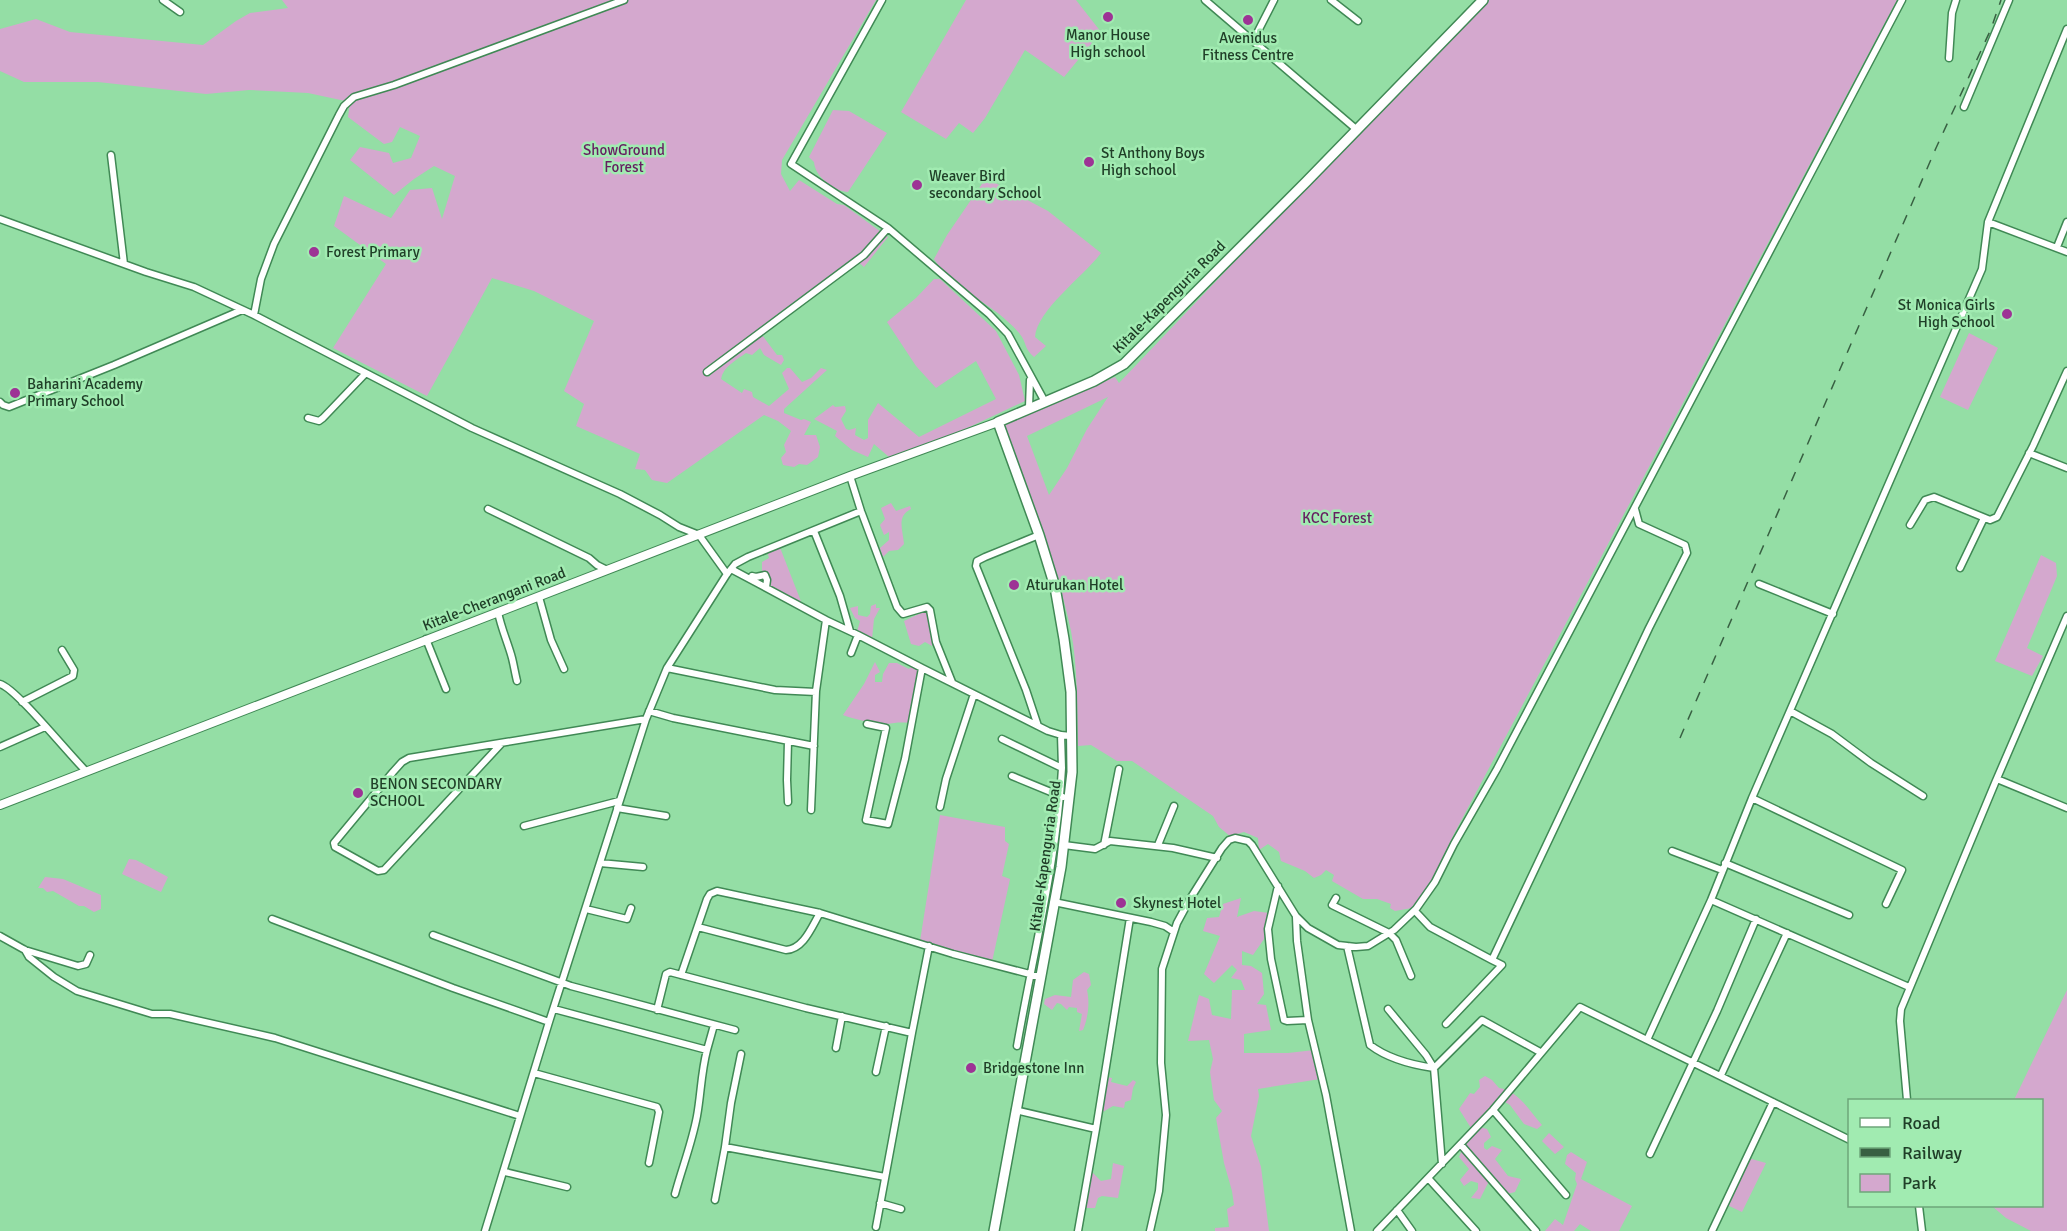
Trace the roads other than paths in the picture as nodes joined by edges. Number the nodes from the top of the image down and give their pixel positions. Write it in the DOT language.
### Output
graph roads {
  1 [pos="163,0"];
  2 [pos="624,0"];
  3 [pos="882,0"];
  4 [pos="1205,0"];
  5 [pos="1275,0"];
  6 [pos="1331,0"];
  7 [pos="1483,0"];
  8 [pos="1902,0"];
  9 [pos="1956,0"];
  10 [pos="2009,0"];
  11 [pos="180,12"];
  12 [pos="1358,21"];
  13 [pos="2067,29"];
  14 [pos="1253,41"];
  15 [pos="1949,58"];
  16 [pos="1964,107"];
  17 [pos="1356,129"];
  18 [pos="111,155"];
  19 [pos="0,219"];
  20 [pos="1988,222"];
  21 [pos="2067,222"];
  22 [pos="888,228"];
  23 [pos="2057,247"];
  24 [pos="2067,252"];
  25 [pos="124,264"];
  26 [pos="242,310"];
  27 [pos="254,315"];
  28 [pos="2067,371"];
  29 [pos="707,372"];
  30 [pos="365,374"];
  31 [pos="1030,377"];
  32 [pos="0,402"];
  33 [pos="1045,402"];
  34 [pos="1029,407"];
  35 [pos="308,418"];
  36 [pos="998,422"];
  37 [pos="2029,453"];
  38 [pos="2067,468"];
  39 [pos="850,476"];
  40 [pos="488,509"];
  41 [pos="1635,510"];
  42 [pos="861,511"];
  43 [pos="1984,518"];
  44 [pos="1910,525"];
  45 [pos="814,531"];
  46 [pos="699,535"];
  47 [pos="1039,535"];
  48 [pos="1960,568"];
  49 [pos="607,570"];
  50 [pos="729,572"];
  51 [pos="752,576"];
  52 [pos="1759,585"];
  53 [pos="766,587"];
  54 [pos="539,597"];
  55 [pos="498,612"];
  56 [pos="1833,614"];
  57 [pos="2067,616"];
  58 [pos="826,620"];
  59 [pos="850,631"];
  60 [pos="858,635"];
  61 [pos="426,639"];
  62 [pos="62,650"];
  63 [pos="851,653"];
  64 [pos="667,668"];
  65 [pos="922,668"];
  66 [pos="564,669"];
  67 [pos="517,681"];
  68 [pos="952,682"];
  69 [pos="0,684"];
  70 [pos="446,689"];
  71 [pos="816,692"];
  72 [pos="974,694"];
  73 [pos="22,702"];
  74 [pos="649,711"];
  75 [pos="1790,711"];
  76 [pos="646,719"];
  77 [pos="867,724"];
  78 [pos="1038,726"];
  79 [pos="45,727"];
  80 [pos="1066,736"];
  81 [pos="1002,739"];
  82 [pos="788,741"];
  83 [pos="501,744"];
  84 [pos="814,746"];
  85 [pos="0,747"];
  86 [pos="1062,768"];
  87 [pos="1119,769"];
  88 [pos="86,771"];
  89 [pos="1012,776"];
  90 [pos="1996,779"];
  91 [pos="1923,796"];
  92 [pos="1065,797"];
  93 [pos="1752,798"];
  94 [pos="788,802"];
  95 [pos="0,805"];
  96 [pos="618,805"];
  97 [pos="1174,806"];
  98 [pos="940,807"];
  99 [pos="2067,808"];
  100 [pos="811,810"];
  101 [pos="666,816"];
  102 [pos="524,825"];
  103 [pos="1064,845"];
  104 [pos="1104,845"];
  105 [pos="1158,845"];
  106 [pos="1672,851"];
  107 [pos="1217,858"];
  108 [pos="600,863"];
  109 [pos="643,867"];
  110 [pos="1723,867"];
  111 [pos="1278,885"];
  112 [pos="1336,898"];
  113 [pos="1711,900"];
  114 [pos="1054,902"];
  115 [pos="1886,904"];
  116 [pos="631,908"];
  117 [pos="586,909"];
  118 [pos="1415,910"];
  119 [pos="820,913"];
  120 [pos="1849,915"];
  121 [pos="1296,916"];
  122 [pos="1130,918"];
  123 [pos="1756,919"];
  124 [pos="272,920"];
  125 [pos="698,927"];
  126 [pos="1174,932"];
  127 [pos="1389,933"];
  128 [pos="1787,933"];
  129 [pos="433,935"];
  130 [pos="0,936"];
  131 [pos="929,946"];
  132 [pos="1347,946"];
  133 [pos="25,950"];
  134 [pos="90,955"];
  135 [pos="1492,960"];
  136 [pos="681,975"];
  137 [pos="1031,975"];
  138 [pos="1411,976"];
  139 [pos="1041,977"];
  140 [pos="562,982"];
  141 [pos="1909,987"];
  142 [pos="554,1009"];
  143 [pos="1388,1009"];
  144 [pos="657,1010"];
  145 [pos="842,1016"];
  146 [pos="1308,1020"];
  147 [pos="549,1022"];
  148 [pos="1446,1024"];
  149 [pos="714,1025"];
  150 [pos="886,1026"];
  151 [pos="735,1030"];
  152 [pos="912,1033"];
  153 [pos="1647,1040"];
  154 [pos="1017,1046"];
  155 [pos="836,1048"];
  156 [pos="707,1050"];
  157 [pos="1540,1053"];
  158 [pos="741,1054"];
  159 [pos="1693,1062"];
  160 [pos="1434,1068"];
  161 [pos="876,1072"];
  162 [pos="534,1073"];
  163 [pos="1722,1075"];
  164 [pos="1907,1099"];
  165 [pos="1773,1102"];
  166 [pos="1015,1110"];
  167 [pos="1493,1110"];
  168 [pos="520,1116"];
  169 [pos="1096,1129"];
  170 [pos="1848,1139"];
  171 [pos="1461,1145"];
  172 [pos="725,1147"];
  173 [pos="1650,1154"];
  174 [pos="650,1163"];
  175 [pos="1442,1164"];
  176 [pos="505,1172"];
  177 [pos="885,1177"];
  178 [pos="1428,1178"];
  179 [pos="567,1187"];
  180 [pos="675,1194"];
  181 [pos="1566,1195"];
  182 [pos="715,1200"];
  183 [pos="880,1203"];
  184 [pos="1919,1207"];
  185 [pos="901,1209"];
  186 [pos="1397,1210"];
  187 [pos="876,1227"];
  188 [pos="485,1231"];
  189 [pos="994,1231"];
  190 [pos="1078,1231"];
  191 [pos="1150,1231"];
  192 [pos="1352,1231"];
  193 [pos="1377,1231"];
  194 [pos="1412,1231"];
  195 [pos="1476,1231"];
  196 [pos="1536,1231"];
  197 [pos="1712,1231"];
  198 [pos="1922,1231"];
  1 -- 11 [label="street"];
  2 -- 27 [label="street"];
  3 -- 22 [label="street"];
  4 -- 14 [label="street"];
  5 -- 14 [label="street"];
  6 -- 12 [label="street"];
  7 -- 17 [label="highway, Kitale-Kapenguria Road"];
  8 -- 41 [label="street"];
  9 -- 15 [label="street"];
  10 -- 16 [label="street"];
  13 -- 20 [label="street"];
  14 -- 17 [label="street"];
  17 -- 33 [label="highway, Kitale-Kapenguria Road"];
  18 -- 25 [label="street"];
  19 -- 25 [label="street"];
  20 -- 23 [label="street"];
  20 -- 56 [label="street"];
  21 -- 23 [label="street"];
  22 -- 29 [label="street"];
  22 -- 31 [label="street"];
  23 -- 24 [label="street"];
  25 -- 26 [label="street"];
  26 -- 27 [label="street"];
  26 -- 32 [label="street"];
  27 -- 30 [label="street"];
  28 -- 37 [label="street"];
  30 -- 35 [label="street"];
  30 -- 46 [label="street"];
  31 -- 33 [label="street"];
  31 -- 34 [label="street"];
  33 -- 34 [label="highway, Kitale-Kapenguria Road"];
  34 -- 36 [label="highway, Kitale-Kapenguria Road"];
  36 -- 39 [label="main road, Kitale-Cherangani Road"];
  36 -- 47 [label="highway, Kitale-Kapenguria Road"];
  37 -- 38 [label="street"];
  37 -- 43 [label="street"];
  39 -- 42 [label="street"];
  39 -- 46 [label="main road, Kitale-Cherangani Road"];
  40 -- 49 [label="street"];
  41 -- 118 [label="street"];
  41 -- 135 [label="street"];
  42 -- 45 [label="street"];
  42 -- 68 [label="street"];
  43 -- 44 [label="street"];
  43 -- 48 [label="street"];
  45 -- 50 [label="street"];
  45 -- 59 [label="street"];
  46 -- 49 [label="main road, Kitale-Cherangani Road"];
  46 -- 50 [label="street"];
  47 -- 78 [label="street"];
  47 -- 80 [label="highway, Kitale-Kapenguria Road"];
  49 -- 54 [label="main road, Kitale-Cherangani Road"];
  50 -- 53 [label="street"];
  50 -- 64 [label="street"];
  51 -- 53 [label="street"];
  52 -- 56 [label="street"];
  53 -- 58 [label="street"];
  54 -- 55 [label="main road, Kitale-Cherangani Road"];
  54 -- 66 [label="street"];
  55 -- 61 [label="main road, Kitale-Cherangani Road"];
  55 -- 67 [label="street"];
  56 -- 75 [label="street"];
  57 -- 90 [label="street"];
  58 -- 59 [label="street"];
  58 -- 71 [label="street"];
  59 -- 60 [label="street"];
  60 -- 63 [label="street"];
  60 -- 65 [label="street"];
  61 -- 70 [label="street"];
  61 -- 88 [label="main road, Kitale-Cherangani Road"];
  62 -- 73 [label="street"];
  64 -- 71 [label="street"];
  64 -- 74 [label="street"];
  65 -- 68 [label="street"];
  65 -- 77 [label="street"];
  68 -- 72 [label="street"];
  69 -- 73 [label="street"];
  71 -- 84 [label="street"];
  72 -- 78 [label="street"];
  72 -- 98 [label="street"];
  73 -- 79 [label="street"];
  74 -- 76 [label="street"];
  74 -- 82 [label="street"];
  75 -- 91 [label="street"];
  75 -- 93 [label="street"];
  76 -- 83 [label="street"];
  76 -- 96 [label="street"];
  78 -- 80 [label="street"];
  79 -- 85 [label="street"];
  79 -- 88 [label="street"];
  80 -- 86 [label="street"];
  80 -- 92 [label="highway, Kitale-Kapenguria Road"];
  81 -- 86 [label="street"];
  82 -- 84 [label="street"];
  82 -- 94 [label="street"];
  83 -- 83 [label="street"];
  84 -- 100 [label="street"];
  86 -- 92 [label="street"];
  87 -- 104 [label="street"];
  88 -- 95 [label="main road, Kitale-Cherangani Road"];
  89 -- 92 [label="street"];
  90 -- 99 [label="street"];
  90 -- 141 [label="street"];
  92 -- 103 [label="highway, Kitale-Kapenguria Road"];
  92 -- 137 [label="street"];
  93 -- 110 [label="street"];
  93 -- 115 [label="street"];
  96 -- 101 [label="street"];
  96 -- 102 [label="street"];
  96 -- 108 [label="street"];
  97 -- 105 [label="street"];
  103 -- 104 [label="street"];
  103 -- 114 [label="highway, Kitale-Kapenguria Road"];
  104 -- 105 [label="street"];
  105 -- 107 [label="street"];
  106 -- 110 [label="street"];
  107 -- 111 [label="street"];
  107 -- 126 [label="street"];
  108 -- 109 [label="street"];
  108 -- 117 [label="street"];
  110 -- 113 [label="street"];
  110 -- 120 [label="street"];
  111 -- 121 [label="street"];
  111 -- 146 [label="street"];
  112 -- 127 [label="street"];
  113 -- 123 [label="street"];
  113 -- 153 [label="street"];
  114 -- 122 [label="street"];
  114 -- 139 [label="highway, Kitale-Kapenguria Road"];
  116 -- 117 [label="street"];
  117 -- 140 [label="street"];
  118 -- 127 [label="street"];
  118 -- 135 [label="street"];
  119 -- 125 [label="street"];
  119 -- 125 [label="street"];
  119 -- 131 [label="street"];
  121 -- 132 [label="street"];
  121 -- 146 [label="street"];
  122 -- 126 [label="street"];
  122 -- 169 [label="street"];
  123 -- 128 [label="street"];
  123 -- 159 [label="street"];
  124 -- 147 [label="street"];
  125 -- 136 [label="street"];
  126 -- 191 [label="street"];
  127 -- 132 [label="street"];
  127 -- 138 [label="street"];
  128 -- 141 [label="street"];
  128 -- 163 [label="street"];
  129 -- 140 [label="street"];
  130 -- 133 [label="street"];
  131 -- 137 [label="street"];
  131 -- 152 [label="street"];
  132 -- 160 [label="street"];
  133 -- 134 [label="street"];
  133 -- 168 [label="street"];
  135 -- 148 [label="street"];
  136 -- 144 [label="street"];
  136 -- 145 [label="street"];
  137 -- 139 [label="street"];
  137 -- 154 [label="street"];
  139 -- 166 [label="highway, Kitale-Kapenguria Road"];
  140 -- 142 [label="street"];
  140 -- 144 [label="street"];
  141 -- 164 [label="street"];
  142 -- 147 [label="street"];
  142 -- 156 [label="street"];
  143 -- 160 [label="street"];
  144 -- 149 [label="street"];
  145 -- 150 [label="street"];
  145 -- 155 [label="street"];
  146 -- 192 [label="street"];
  147 -- 162 [label="street"];
  149 -- 151 [label="street"];
  149 -- 156 [label="street"];
  150 -- 152 [label="street"];
  150 -- 161 [label="street"];
  152 -- 177 [label="street"];
  153 -- 157 [label="street"];
  153 -- 159 [label="street"];
  156 -- 180 [label="street"];
  157 -- 160 [label="street"];
  157 -- 167 [label="street"];
  158 -- 172 [label="street"];
  159 -- 163 [label="street"];
  159 -- 173 [label="street"];
  160 -- 175 [label="street"];
  162 -- 168 [label="street"];
  162 -- 174 [label="street"];
  163 -- 165 [label="street"];
  165 -- 170 [label="street"];
  165 -- 197 [label="street"];
  166 -- 169 [label="street"];
  166 -- 189 [label="highway, Kitale-Kapenguria Road"];
  167 -- 171 [label="street"];
  167 -- 181 [label="street"];
  168 -- 176 [label="street"];
  169 -- 190 [label="street"];
  171 -- 175 [label="street"];
  171 -- 196 [label="street"];
  172 -- 177 [label="street"];
  172 -- 182 [label="street"];
  175 -- 178 [label="street"];
  176 -- 179 [label="street"];
  176 -- 188 [label="street"];
  177 -- 183 [label="street"];
  178 -- 186 [label="street"];
  178 -- 195 [label="street"];
  183 -- 185 [label="street"];
  183 -- 187 [label="street"];
  184 -- 198 [label="street"];
  186 -- 193 [label="street"];
  186 -- 194 [label="street"];
}
